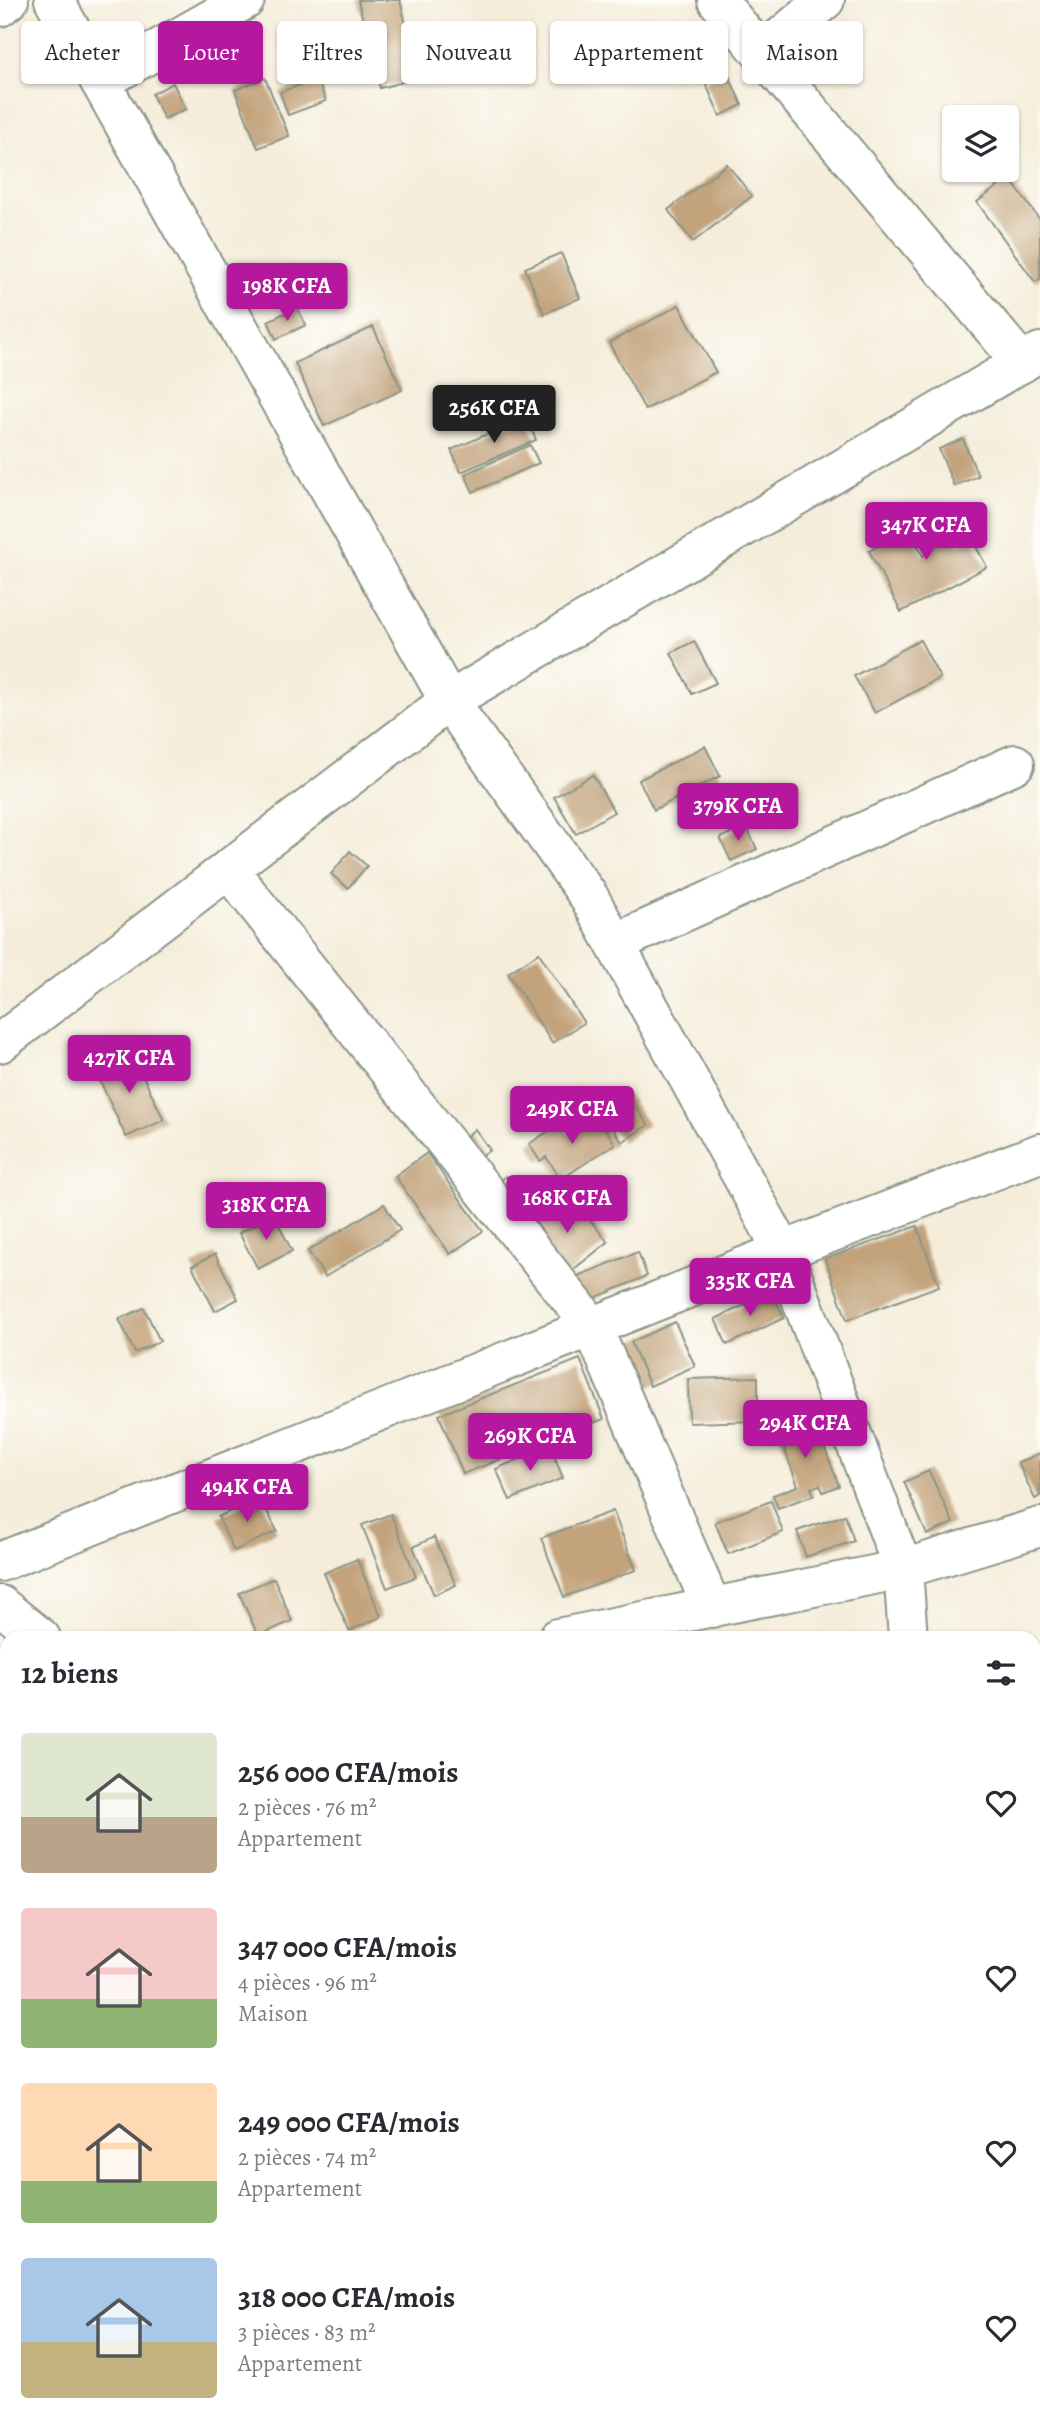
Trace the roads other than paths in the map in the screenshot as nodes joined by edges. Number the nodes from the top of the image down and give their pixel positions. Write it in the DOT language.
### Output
graph roads {
  1 [pos="9,0"];
  2 [pos="54,0"];
  3 [pos="245,0"];
  4 [pos="717,0"];
  5 [pos="825,0"];
  6 [pos="0,7"];
  7 [pos="66,21"];
  8 [pos="800,21"];
  9 [pos="742,29"];
  10 [pos="144,57"];
  11 [pos="101,84"];
  12 [pos="789,84"];
  13 [pos="1031,357"];
  14 [pos="449,701"];
  15 [pos="1015,764"];
  16 [pos="228,869"];
  17 [pos="615,943"];
  18 [pos="0,1043"];
  19 [pos="1040,1153"];
  20 [pos="783,1251"];
  21 [pos="592,1326"];
  22 [pos="1040,1527"];
  23 [pos="0,1562"];
  24 [pos="903,1569"];
  25 [pos="0,1605"];
  26 [pos="712,1608"];
  27 [pos="32,1631"];
  28 [pos="594,1631"];
  29 [pos="907,1631"];
  1 -- 6 [label="street"];
  2 -- 7 [label="street"];
  3 -- 10 [label="street"];
  4 -- 9 [label="street"];
  5 -- 8 [label="street"];
  11 -- 14 [label="street"];
  12 -- 13 [label="street"];
  13 -- 14 [label="street"];
  14 -- 16 [label="street"];
  14 -- 17 [label="street"];
  15 -- 17 [label="street"];
  16 -- 18 [label="street"];
  16 -- 21 [label="street"];
  17 -- 20 [label="street"];
  19 -- 20 [label="street"];
  20 -- 21 [label="street"];
  20 -- 24 [label="street"];
  21 -- 23 [label="street"];
  21 -- 26 [label="street"];
  22 -- 24 [label="street"];
  24 -- 26 [label="street"];
  24 -- 29 [label="street"];
  25 -- 27 [label="street"];
  26 -- 28 [label="street"];
}
